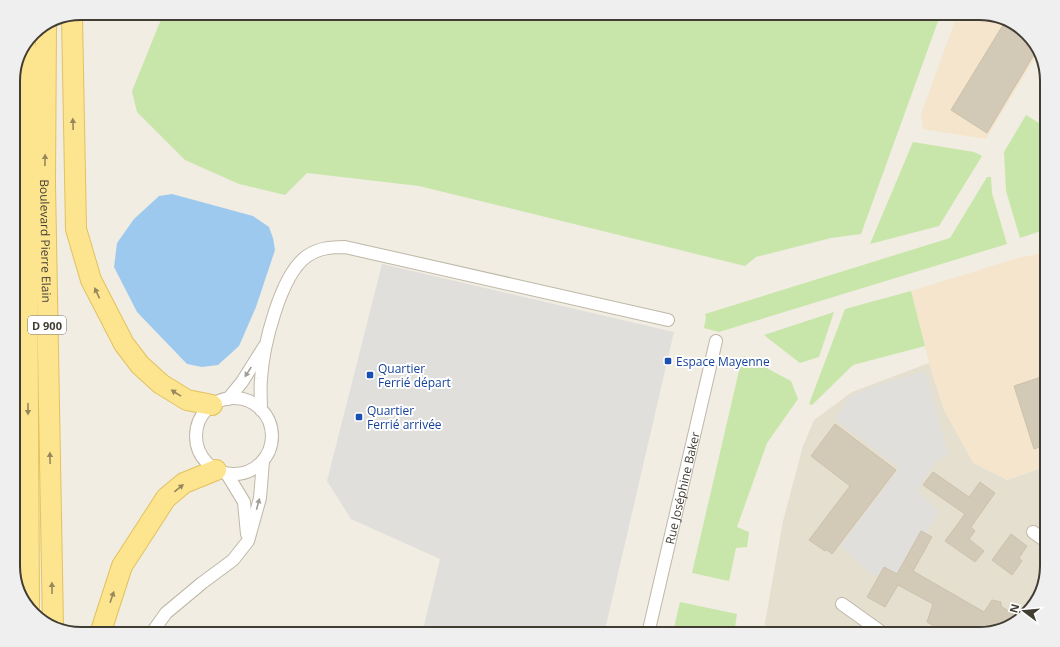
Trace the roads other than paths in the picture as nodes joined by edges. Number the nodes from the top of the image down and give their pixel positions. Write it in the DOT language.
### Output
graph roads {
  1 [pos="72,21"];
  2 [pos="46,31"];
  3 [pos="26,54"];
  4 [pos="668,320"];
  5 [pos="716,341"];
  6 [pos="266,344"];
  7 [pos="220,402"];
  8 [pos="261,410"];
  9 [pos="263,461"];
  10 [pos="222,472"];
  11 [pos="29,530"];
  12 [pos="1033,532"];
  13 [pos="1040,537"];
  14 [pos="248,541"];
  15 [pos="21,578"];
  16 [pos="29,598"];
  17 [pos="842,604"];
  18 [pos="53,620"];
  19 [pos="102,627"];
  20 [pos="156,627"];
  21 [pos="650,627"];
  22 [pos="874,627"];
  7 -- 1 [label="main road, one-way"];
  18 -- 2 [label="main road, Boulevard Pierre Elain / D 900, one-way"];
  3 -- 11 [label="main road, Boulevard Pierre Elain / D 900, one-way"];
  4 -- 6 [label="street"];
  5 -- 21 [label="street, Rue Joséphine Baker"];
  6 -- 7 [label="street, one-way"];
  6 -- 8 [label="street"];
  7 -- 8 [label="street"];
  7 -- 10 [label="street"];
  8 -- 9 [label="street"];
  9 -- 10 [label="street"];
  14 -- 9 [label="street, one-way"];
  10 -- 14 [label="street"];
  19 -- 10 [label="main road, one-way"];
  11 -- 15 [label="main road"];
  11 -- 16 [label="main road, Boulevard Pierre Elain / D 900"];
  12 -- 13 [label="street"];
  14 -- 20 [label="street"];
  17 -- 22 [label="street"];
}
